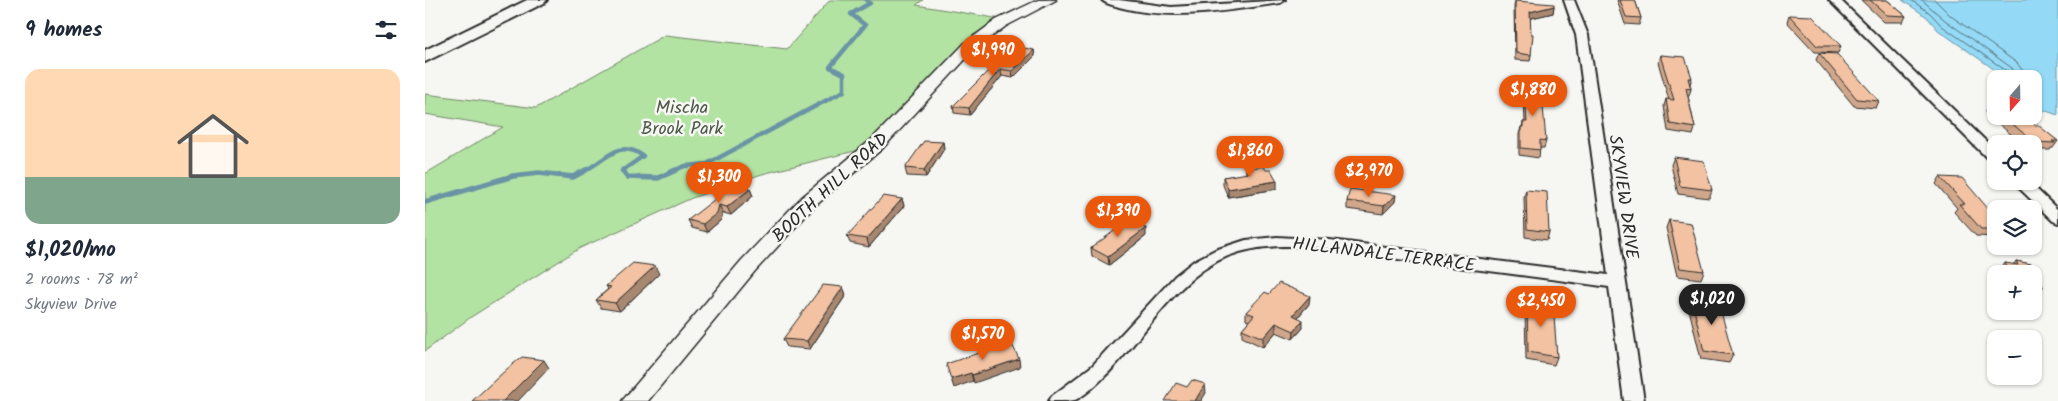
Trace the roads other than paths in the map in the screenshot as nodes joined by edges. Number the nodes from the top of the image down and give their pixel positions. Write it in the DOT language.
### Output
graph roads {
  1 [pos="539,0"];
  2 [pos="1049,0"];
  3 [pos="1107,0"];
  4 [pos="1280,0"];
  5 [pos="1569,0"];
  6 [pos="1834,0"];
  7 [pos="425,57"];
  8 [pos="1987,150"];
  9 [pos="2028,190"];
  10 [pos="2058,218"];
  11 [pos="1617,282"];
  12 [pos="636,401"];
  13 [pos="1059,401"];
  14 [pos="1634,401"];
  1 -- 7 [label="main road"];
  2 -- 12 [label="street, BOOTH HILL ROAD"];
  3 -- 4 [label="street"];
  5 -- 11 [label="street, SKYVIEW DRIVE"];
  6 -- 8 [label="street"];
  9 -- 10 [label="street"];
  11 -- 13 [label="street, HILLANDALE TERRACE"];
  11 -- 14 [label="street, SKYVIEW DRIVE"];
}
